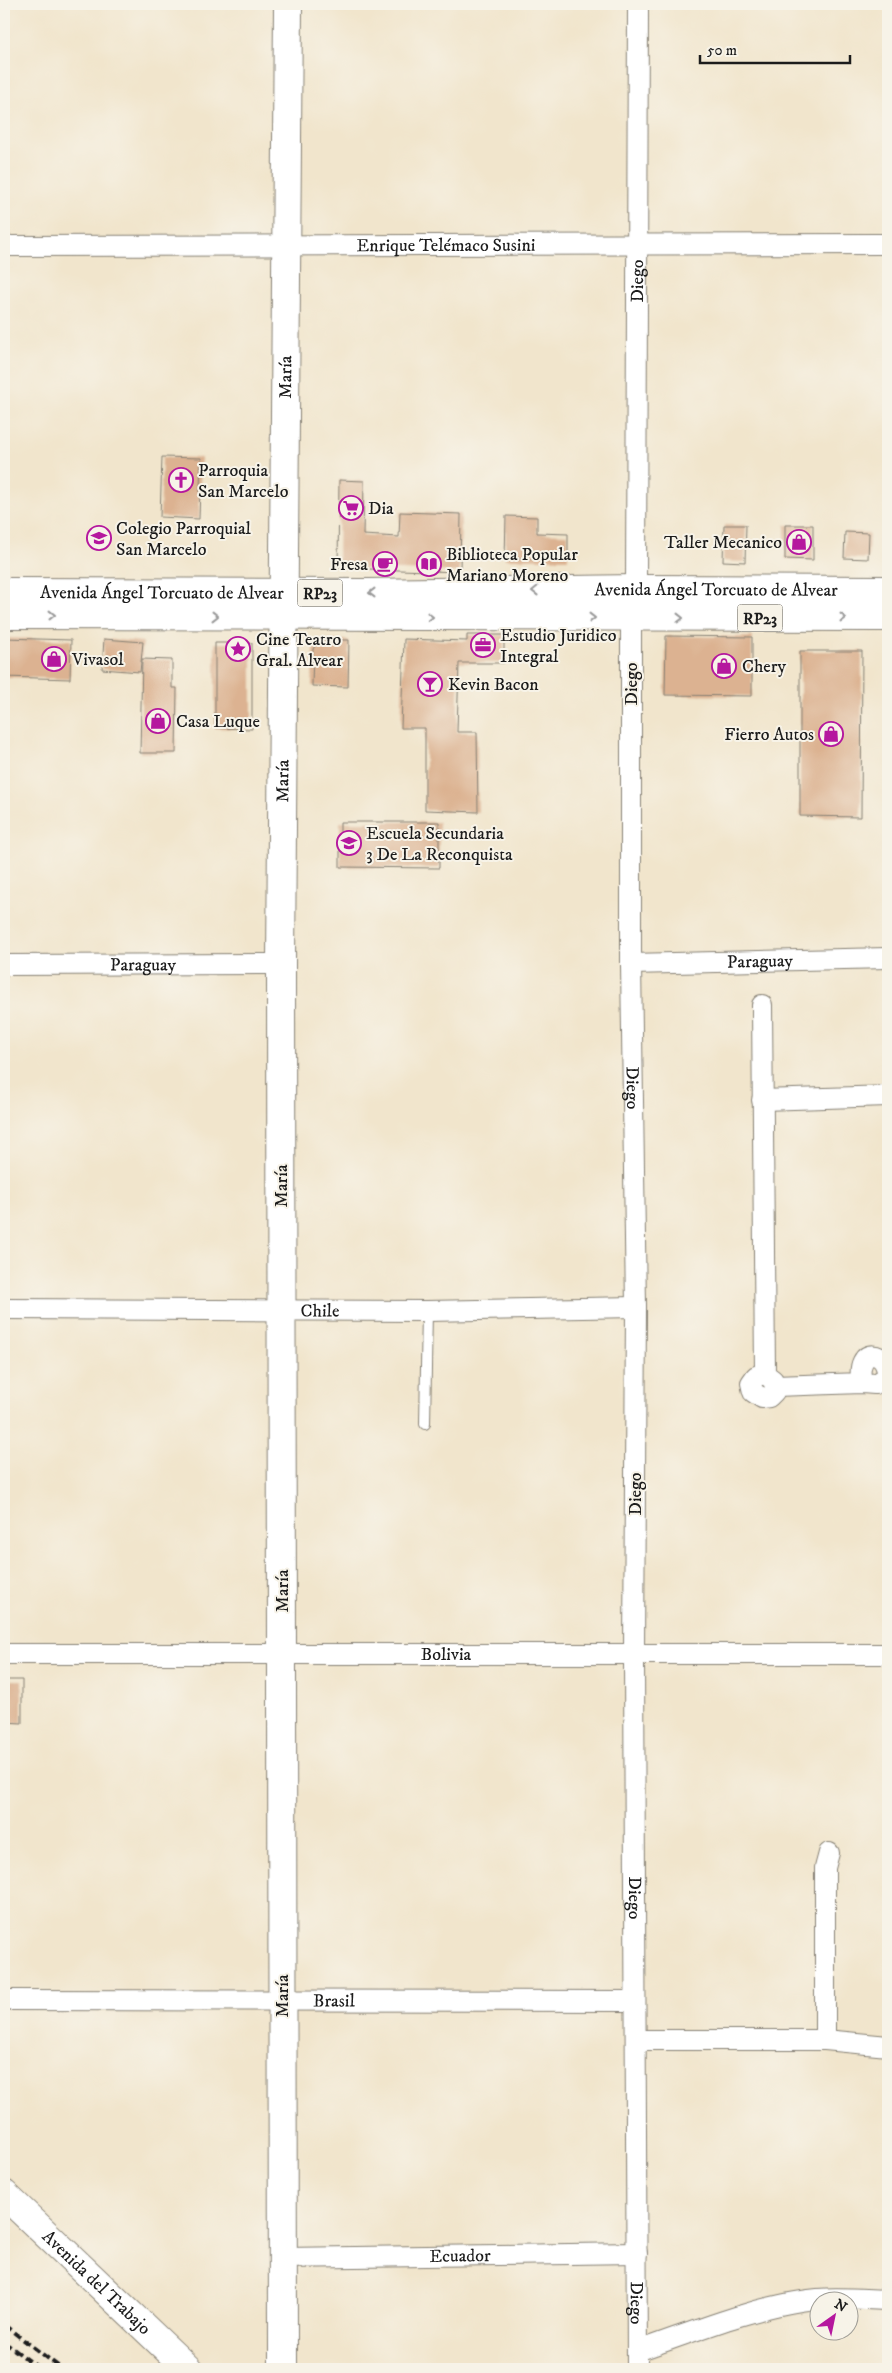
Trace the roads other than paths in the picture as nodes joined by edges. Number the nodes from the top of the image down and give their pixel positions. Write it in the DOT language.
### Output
graph roads {
  1 [pos="288,4"];
  2 [pos="638,4"];
  3 [pos="888,244"];
  4 [pos="638,245"];
  5 [pos="4,246"];
  6 [pos="287,247"];
  7 [pos="636,589"];
  8 [pos="888,590"];
  9 [pos="4,592"];
  10 [pos="283,604"];
  11 [pos="4,615"];
  12 [pos="632,618"];
  13 [pos="888,618"];
  14 [pos="888,958"];
  15 [pos="281,964"];
  16 [pos="631,964"];
  17 [pos="4,965"];
  18 [pos="762,1005"];
  19 [pos="888,1096"];
  20 [pos="762,1100"];
  21 [pos="636,1307"];
  22 [pos="4,1309"];
  23 [pos="281,1310"];
  24 [pos="427,1311"];
  25 [pos="862,1383"];
  26 [pos="425,1424"];
  27 [pos="634,1653"];
  28 [pos="4,1654"];
  29 [pos="888,1654"];
  30 [pos="282,1655"];
  31 [pos="829,1853"];
  32 [pos="4,2000"];
  33 [pos="282,2001"];
  34 [pos="635,2001"];
  35 [pos="637,2040"];
  36 [pos="825,2040"];
  37 [pos="888,2046"];
  38 [pos="4,2194"];
  39 [pos="637,2253"];
  40 [pos="282,2258"];
  41 [pos="888,2300"];
  42 [pos="637,2360"];
  43 [pos="188,2369"];
  44 [pos="283,2369"];
  1 -- 6 [label="street, María"];
  2 -- 4 [label="street, Diego"];
  3 -- 4 [label="street, Enrique Telémaco Susini"];
  4 -- 6 [label="street, Enrique Telémaco Susini"];
  4 -- 7 [label="street, Diego"];
  5 -- 6 [label="street, Enrique Telémaco Susini"];
  6 -- 10 [label="street, María"];
  7 -- 8 [label="street, Avenida Ángel Torcuato de Alvear / RP23"];
  7 -- 10 [label="street, Avenida Ángel Torcuato de Alvear / RP23, one-way"];
  9 -- 10 [label="street, Avenida Ángel Torcuato de Alvear / RP23"];
  11 -- 10 [label="street, Avenida Ángel Torcuato de Alvear / RP23, one-way"];
  10 -- 12 [label="street, Avenida Ángel Torcuato de Alvear / RP23, one-way"];
  10 -- 15 [label="street, María"];
  12 -- 13 [label="street, Avenida Ángel Torcuato de Alvear / RP23, one-way"];
  12 -- 16 [label="street, Diego"];
  14 -- 16 [label="street, Paraguay"];
  15 -- 17 [label="street, Paraguay"];
  15 -- 23 [label="street, María"];
  16 -- 21 [label="street, Diego"];
  18 -- 20 [label="street"];
  19 -- 20 [label="street"];
  20 -- 25 [label="street"];
  21 -- 24 [label="street, Chile"];
  21 -- 27 [label="street, Diego"];
  22 -- 23 [label="street, Chile"];
  23 -- 24 [label="street, Chile"];
  23 -- 30 [label="street, María"];
  24 -- 26 [label="lane"];
  27 -- 29 [label="street, Bolivia"];
  27 -- 30 [label="street, Bolivia"];
  27 -- 34 [label="street, Diego"];
  28 -- 30 [label="street, Bolivia"];
  30 -- 33 [label="street, María"];
  31 -- 36 [label="street"];
  32 -- 33 [label="street, Brasil"];
  33 -- 34 [label="street, Brasil"];
  33 -- 40 [label="street, María"];
  34 -- 35 [label="street, Diego"];
  35 -- 36 [label="street"];
  35 -- 39 [label="street, Diego"];
  36 -- 37 [label="street"];
  38 -- 43 [label="street, Avenida del Trabajo"];
  39 -- 40 [label="street, Ecuador"];
  39 -- 42 [label="street, Diego"];
  40 -- 44 [label="street, María"];
  41 -- 42 [label="street"];
}
